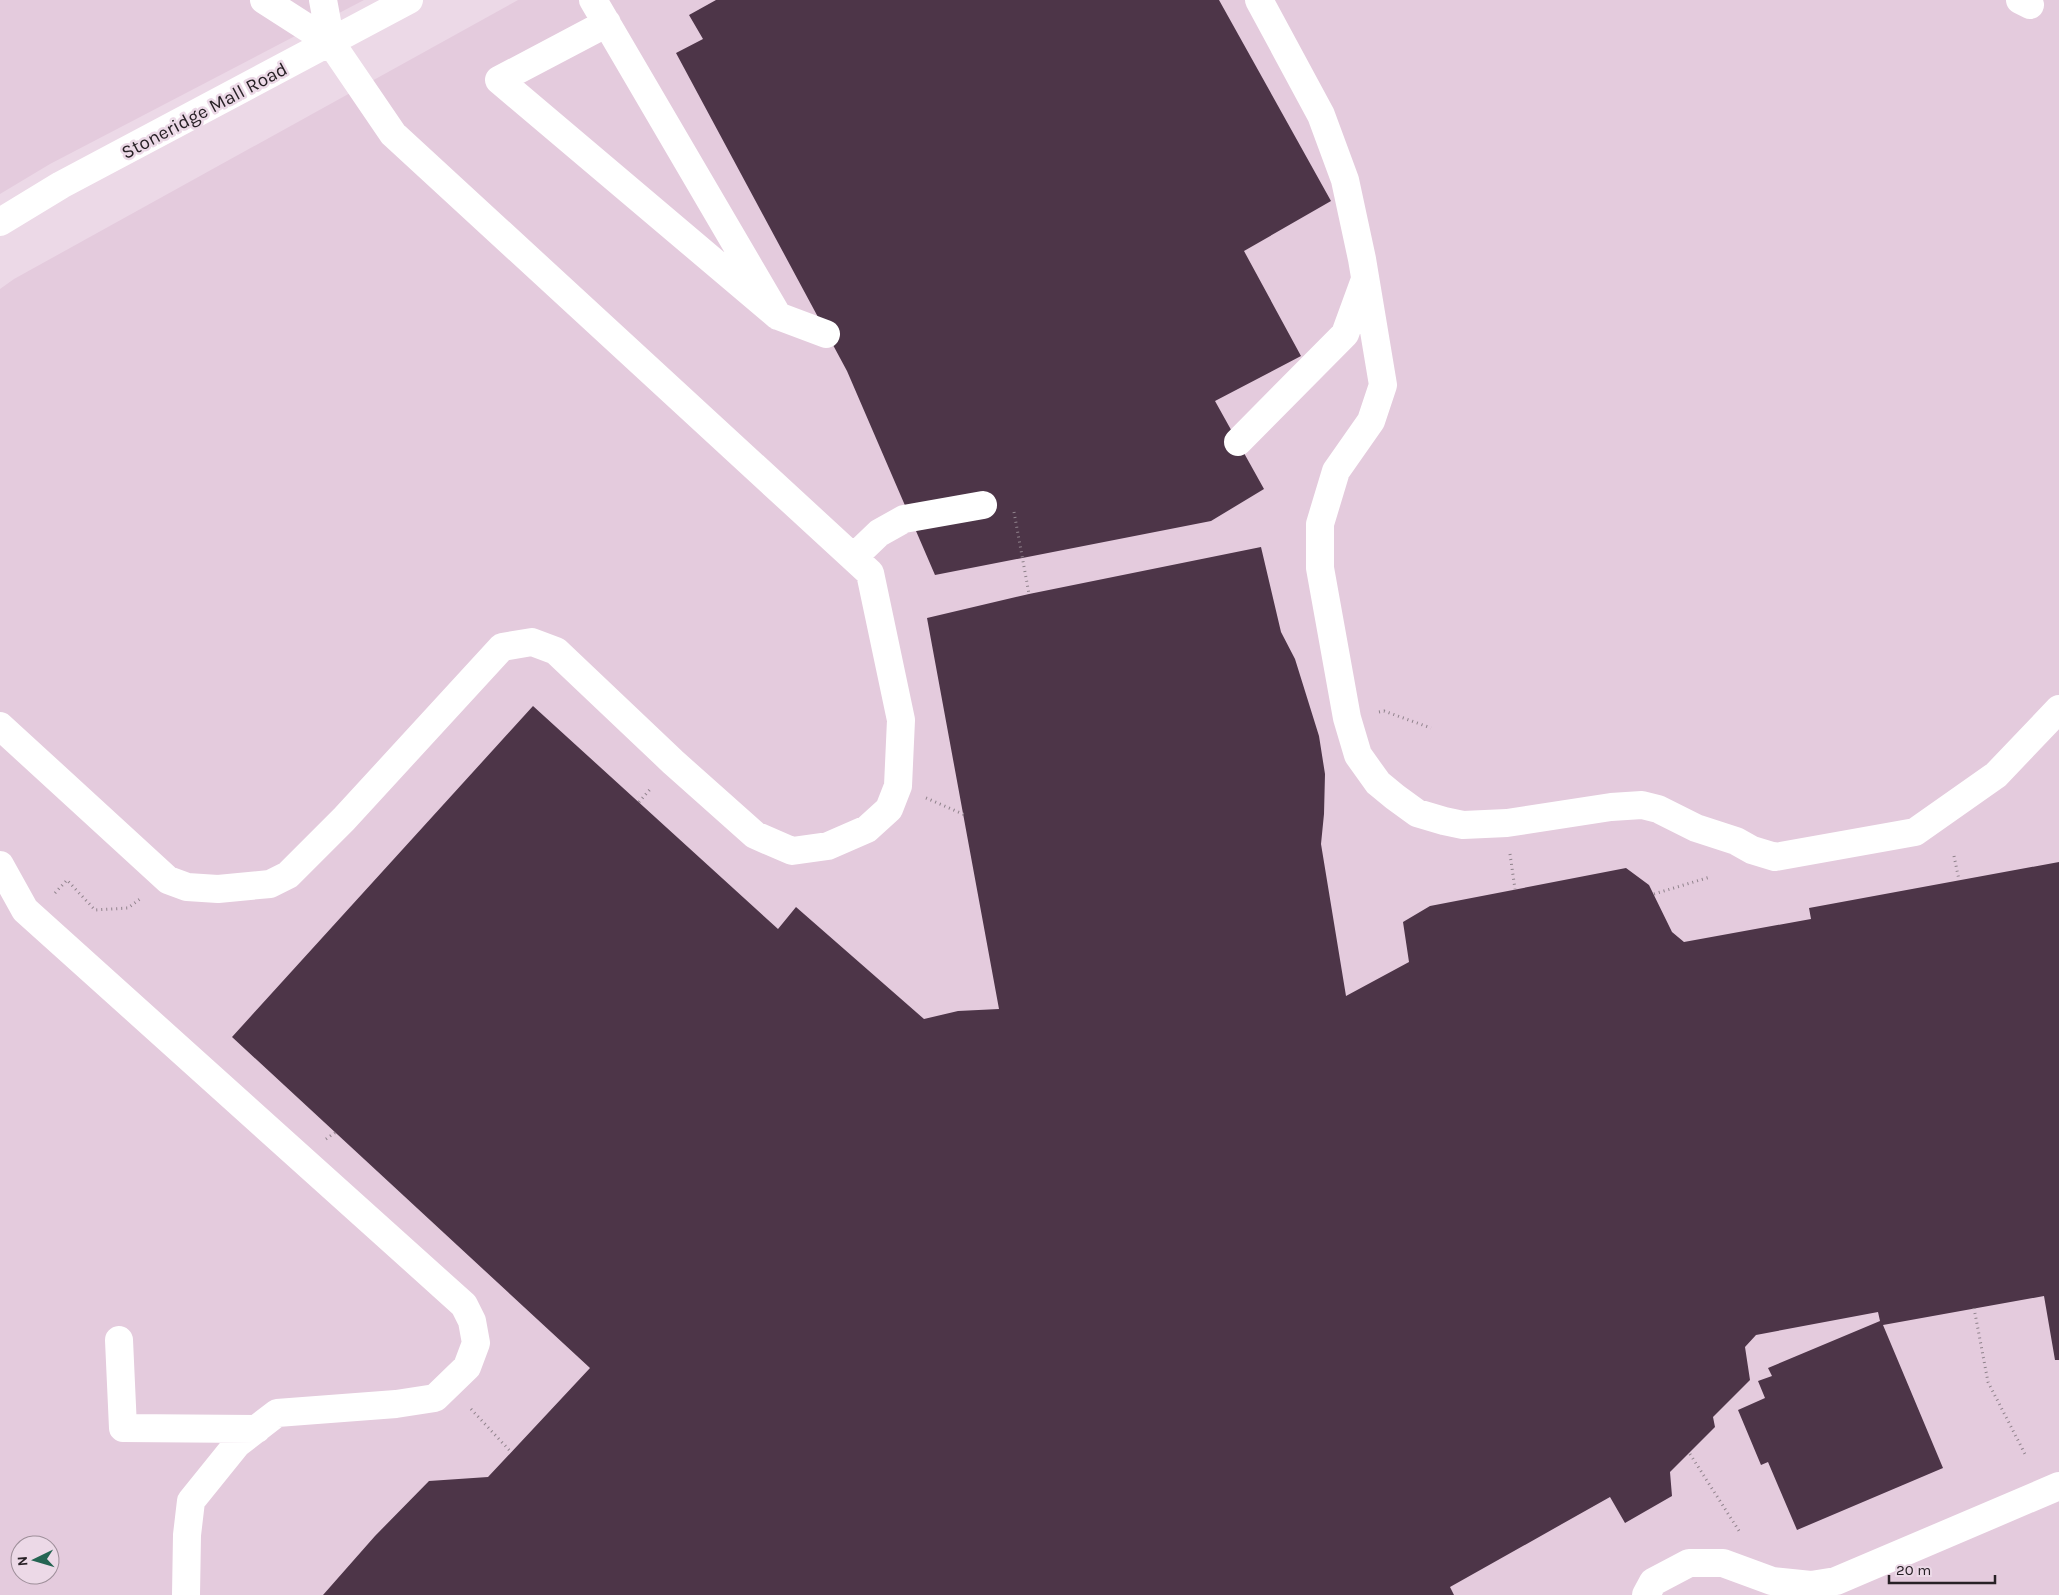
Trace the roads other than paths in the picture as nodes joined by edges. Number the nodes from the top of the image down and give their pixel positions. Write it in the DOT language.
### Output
graph roads {
  1 [pos="264,0"];
  2 [pos="324,0"];
  3 [pos="409,0"];
  4 [pos="593,0"];
  5 [pos="1259,0"];
  6 [pos="607,24"];
  7 [pos="331,43"];
  8 [pos="0,222"];
  9 [pos="1365,281"];
  10 [pos="778,316"];
  11 [pos="826,334"];
  12 [pos="1238,442"];
  13 [pos="983,505"];
  14 [pos="854,557"];
  15 [pos="2059,709"];
  16 [pos="0,726"];
  17 [pos="0,865"];
  18 [pos="119,1340"];
  19 [pos="257,1429"];
  20 [pos="2059,1486"];
  21 [pos="186,1595"];
  22 [pos="1646,1595"];
  1 -- 7 [label="street"];
  2 -- 7 [label="street"];
  3 -- 7 [label="street, Stoneridge Mall Road"];
  4 -- 6 [label="street"];
  5 -- 9 [label="street"];
  6 -- 10 [label="street"];
  6 -- 10 [label="street"];
  7 -- 8 [label="street, Stoneridge Mall Road"];
  7 -- 14 [label="street"];
  9 -- 12 [label="street"];
  9 -- 15 [label="street"];
  10 -- 11 [label="street"];
  13 -- 14 [label="street"];
  14 -- 16 [label="street"];
  17 -- 19 [label="street"];
  18 -- 19 [label="street"];
  19 -- 21 [label="street"];
  20 -- 22 [label="street"];
}
